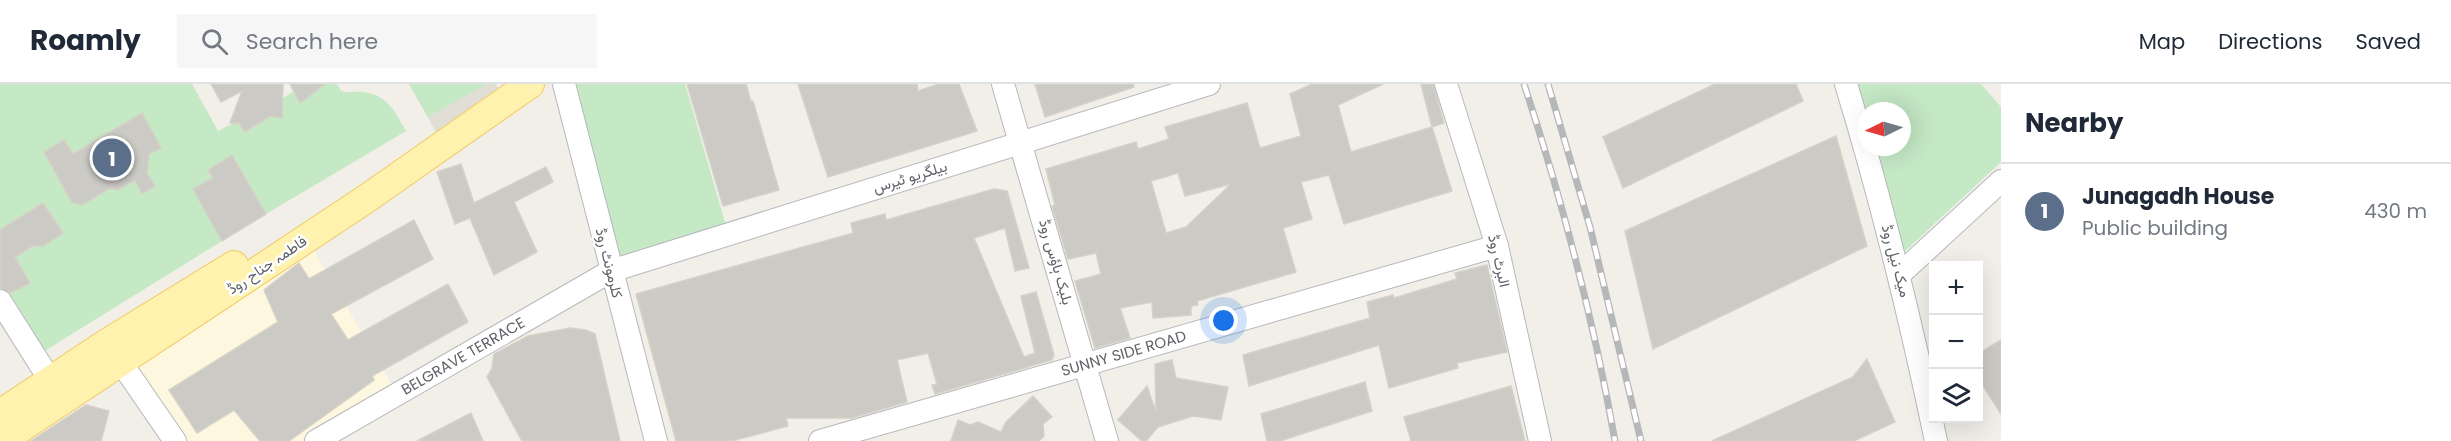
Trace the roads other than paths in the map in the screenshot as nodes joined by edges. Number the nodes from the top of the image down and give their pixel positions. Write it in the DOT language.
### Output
graph roads {
  1 [pos="503,84"];
  2 [pos="530,84"];
  3 [pos="564,84"];
  4 [pos="1003,84"];
  5 [pos="1209,84"];
  6 [pos="1446,84"];
  7 [pos="1846,84"];
  8 [pos="1021,142"];
  9 [pos="2001,182"];
  10 [pos="1497,246"];
  11 [pos="611,271"];
  12 [pos="1899,275"];
  13 [pos="0,301"];
  14 [pos="114,353"];
  15 [pos="1086,364"];
  16 [pos="50,380"];
  17 [pos="0,414"];
  18 [pos="1,441"];
  19 [pos="175,441"];
  20 [pos="316,441"];
  21 [pos="656,441"];
  22 [pos="820,441"];
  23 [pos="1107,441"];
  24 [pos="1540,441"];
  25 [pos="1936,441"];
  1 -- 14 [label="main road, فاطمہ جناح روڈ"];
  2 -- 14 [label="main road, فاطمہ جناح روڈ"];
  3 -- 11 [label="street, کلرمونٹ روڈ"];
  4 -- 8 [label="street, بلیک ہاؤس روڈ"];
  5 -- 8 [label="street, بیلگریو ٹیرس"];
  6 -- 10 [label="street, البرٹ روڈ"];
  7 -- 12 [label="street, میک نیل روڈ"];
  8 -- 11 [label="street, بیلگریو ٹیرس"];
  8 -- 15 [label="street, بلیک ہاؤس روڈ"];
  9 -- 12 [label="street"];
  10 -- 15 [label="street, SUNNY SIDE ROAD"];
  10 -- 24 [label="street, البرٹ روڈ"];
  11 -- 20 [label="street, BELGRAVE TERRACE"];
  11 -- 21 [label="street, کلرمونٹ روڈ"];
  12 -- 25 [label="street, میک نیل روڈ"];
  13 -- 16 [label="street"];
  14 -- 16 [label="main road, فاطمہ جناح روڈ"];
  14 -- 18 [label="main road, فاطمہ جناح روڈ"];
  14 -- 19 [label="street"];
  15 -- 22 [label="street, SUNNY SIDE ROAD"];
  15 -- 23 [label="street, بلیک ہاؤس روڈ"];
  16 -- 17 [label="main road, فاطمہ جناح روڈ"];
}
